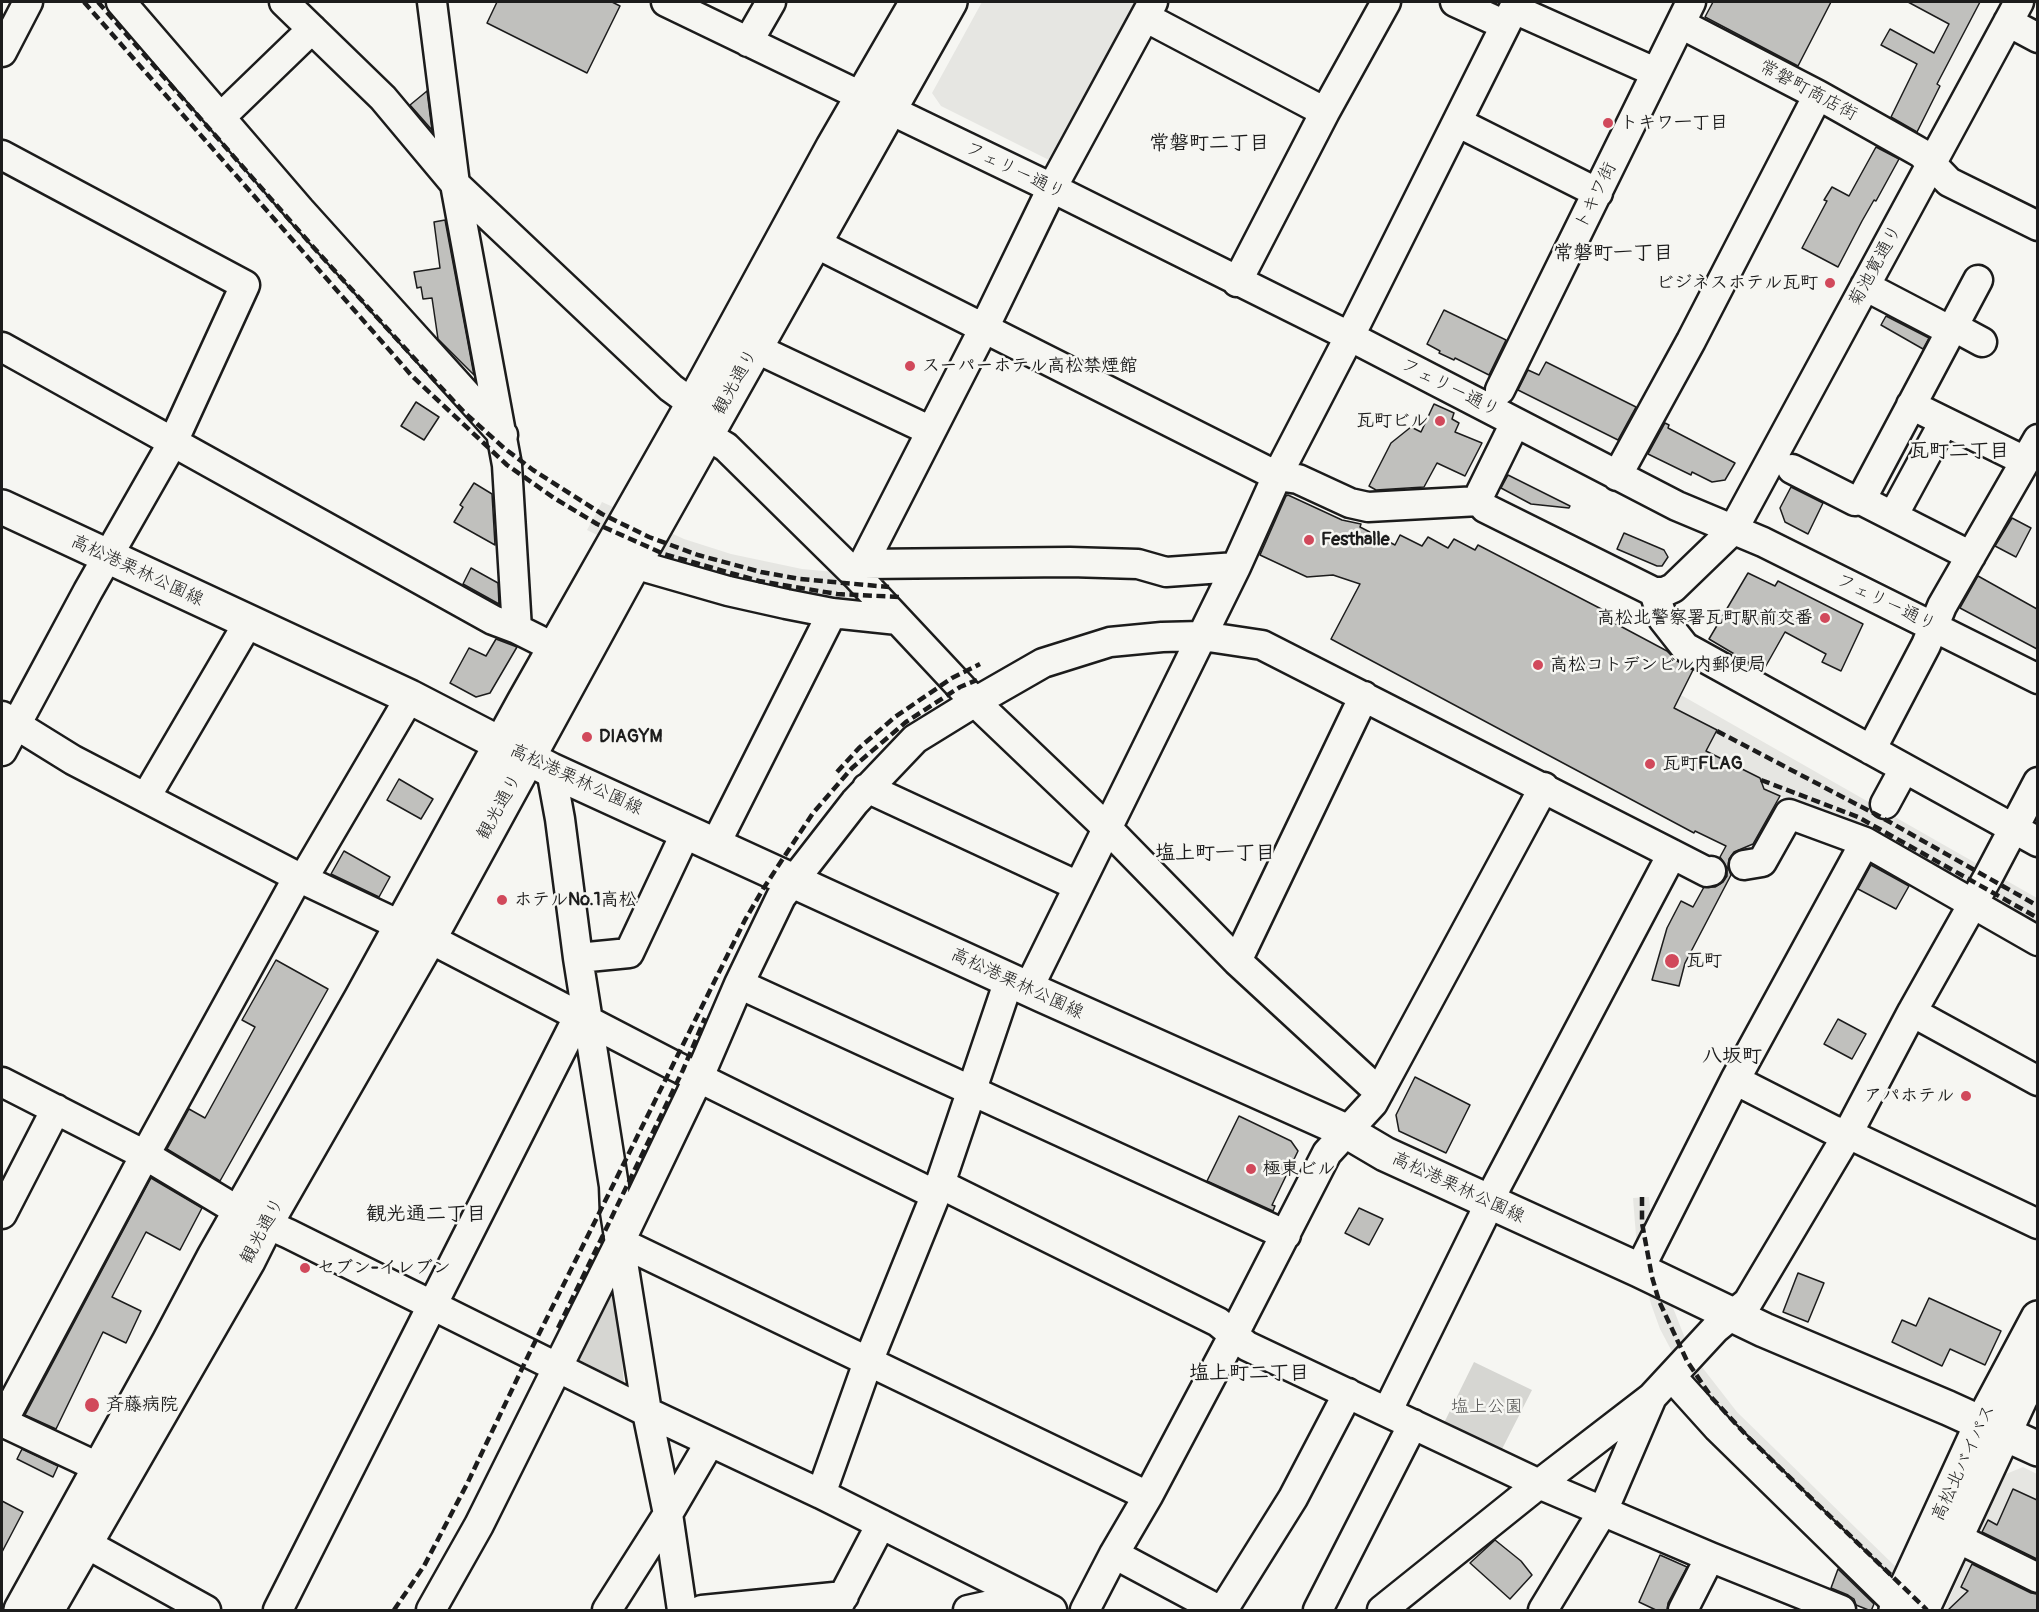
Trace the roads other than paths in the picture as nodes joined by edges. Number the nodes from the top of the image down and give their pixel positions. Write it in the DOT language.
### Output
graph roads {
  1 [pos="122,2"];
  2 [pos="284,2"];
  3 [pos="432,2"];
  4 [pos="666,2"];
  5 [pos="771,2"];
  6 [pos="916,2"];
  7 [pos="950,2"];
  8 [pos="1386,2"];
  9 [pos="1455,2"];
  10 [pos="1149,9"];
  11 [pos="1512,12"];
  12 [pos="2013,12"];
  13 [pos="1686,13"];
  14 [pos="15,16"];
  15 [pos="312,29"];
  16 [pos="2037,38"];
  17 [pos="748,42"];
  18 [pos="2,52"];
  19 [pos="1655,72"];
  20 [pos="1818,95"];
  21 [pos="876,103"];
  22 [pos="1325,111"];
  23 [pos="220,118"];
  24 [pos="1458,122"];
  25 [pos="2,154"];
  26 [pos="1932,164"];
  27 [pos="455,184"];
  28 [pos="1052,188"];
  29 [pos="1598,193"];
  30 [pos="2037,226"];
  31 [pos="815,243"];
  32 [pos="1978,280"];
  33 [pos="1237,282"];
  34 [pos="1865,286"];
  35 [pos="984,328"];
  36 [pos="1951,331"];
  37 [pos="1349,336"];
  38 [pos="1982,342"];
  39 [pos="2,348"];
  40 [pos="755,348"];
  41 [pos="1500,390"];
  42 [pos="693,404"];
  43 [pos="1911,405"];
  44 [pos="1944,422"];
  45 [pos="1515,423"];
  46 [pos="931,431"];
  47 [pos="503,435"];
  48 [pos="706,435"];
  49 [pos="173,442"];
  50 [pos="2031,450"];
  51 [pos="1792,469"];
  52 [pos="1277,476"];
  53 [pos="1617,476"];
  54 [pos="1861,500"];
  55 [pos="1479,501"];
  56 [pos="2,507"];
  57 [pos="1893,516"];
  58 [pos="1733,530"];
  59 [pos="1971,556"];
  60 [pos="108,558"];
  61 [pos="634,564"];
  62 [pos="1236,567"];
  63 [pos="860,570"];
  64 [pos="1654,592"];
  65 [pos="832,613"];
  66 [pos="898,620"];
  67 [pos="248,623"];
  68 [pos="1933,626"];
  69 [pos="517,629"];
  70 [pos="1202,636"];
  71 [pos="555,648"];
  72 [pos="2037,679"];
  73 [pos="1364,696"];
  74 [pos="410,697"];
  75 [pos="975,702"];
  76 [pos="9,721"];
  77 [pos="1871,750"];
  78 [pos="2,751"];
  79 [pos="527,758"];
  80 [pos="1904,769"];
  81 [pos="2037,782"];
  82 [pos="1544,787"];
  83 [pos="867,788"];
  84 [pos="146,797"];
  85 [pos="1885,804"];
  86 [pos="1107,828"];
  87 [pos="2012,829"];
  88 [pos="701,838"];
  89 [pos="1865,842"];
  90 [pos="2037,842"];
  91 [pos="1672,854"];
  92 [pos="1744,865"];
  93 [pos="1711,871"];
  94 [pos="301,878"];
  95 [pos="794,881"];
  96 [pos="1078,886"];
  97 [pos="1973,903"];
  98 [pos="415,933"];
  99 [pos="2037,941"];
  100 [pos="578,958"];
  101 [pos="1237,960"];
  102 [pos="739,984"];
  103 [pos="1018,985"];
  104 [pos="1912,1012"];
  105 [pos="587,1020"];
  106 [pos="699,1077"];
  107 [pos="1735,1080"];
  108 [pos="2037,1081"];
  109 [pos="2,1082"];
  110 [pos="973,1090"];
  111 [pos="1379,1092"];
  112 [pos="56,1109"];
  113 [pos="1346,1131"];
  114 [pos="1847,1135"];
  115 [pos="145,1155"];
  116 [pos="938,1190"];
  117 [pos="1489,1202"];
  118 [pos="2,1214"];
  119 [pos="253,1218"];
  120 [pos="2037,1224"];
  121 [pos="1286,1235"];
  122 [pos="620,1242"];
  123 [pos="1639,1270"];
  124 [pos="430,1306"];
  125 [pos="1733,1315"];
  126 [pos="2037,1318"];
  127 [pos="1234,1334"];
  128 [pos="868,1362"];
  129 [pos="2037,1365"];
  130 [pos="557,1367"];
  131 [pos="1672,1377"];
  132 [pos="1348,1394"];
  133 [pos="1652,1397"];
  134 [pos="647,1412"];
  135 [pos="1387,1412"];
  136 [pos="2,1423"];
  137 [pos="1413,1424"];
  138 [pos="1993,1428"];
  139 [pos="710,1442"];
  140 [pos="2037,1449"];
  141 [pos="100,1468"];
  142 [pos="1539,1484"];
  143 [pos="821,1494"];
  144 [pos="1148,1496"];
  145 [pos="1603,1511"];
  146 [pos="668,1514"];
  147 [pos="881,1524"];
  148 [pos="1957,1538"];
  149 [pos="85,1543"];
  150 [pos="1114,1554"];
  151 [pos="1710,1557"];
  152 [pos="2037,1578"];
  153 [pos="1026,1597"];
  154 [pos="840,1603"];
  155 [pos="1905,1609"];
  156 [pos="968,1610"];
  157 [pos="21,1611"];
  158 [pos="47,1611"];
  159 [pos="206,1611"];
  160 [pos="278,1611"];
  161 [pos="431,1611"];
  162 [pos="607,1611"];
  163 [pos="682,1611"];
  164 [pos="702,1611"];
  165 [pos="1052,1611"];
  166 [pos="1085,1611"];
  167 [pos="1219,1611"];
  168 [pos="1224,1611"];
  169 [pos="1318,1611"];
  170 [pos="1382,1611"];
  171 [pos="1543,1611"];
  172 [pos="1683,1611"];
  173 [pos="1841,1611"];
  1 -- 23 [label="street"];
  2 -- 15 [label="street"];
  3 -- 27 [label="street"];
  4 -- 17 [label="street, フェリー通り"];
  5 -- 17 [label="street"];
  6 -- 21 [label="main road, 観光通り"];
  7 -- 21 [label="main road, 観光通り"];
  8 -- 22 [label="street"];
  9 -- 11 [label="street"];
  10 -- 22 [label="street"];
  10 -- 28 [label="street"];
  11 -- 19 [label="street"];
  11 -- 24 [label="street"];
  12 -- 16 [label="street"];
  12 -- 26 [label="street, 菊池寛通り"];
  13 -- 19 [label="street, トキワ街"];
  13 -- 20 [label="street, 常磐町商店街"];
  14 -- 18 [label="street"];
  15 -- 23 [label="street"];
  15 -- 27 [label="street"];
  17 -- 21 [label="street, フェリー通り"];
  19 -- 29 [label="street, トキワ街"];
  20 -- 26 [label="street, 常磐町商店街"];
  20 -- 53 [label="street"];
  21 -- 28 [label="street, フェリー通り"];
  21 -- 31 [label="main road, 観光通り"];
  21 -- 42 [label="main road, 観光通り"];
  22 -- 33 [label="street"];
  23 -- 47 [label="street"];
  24 -- 29 [label="street"];
  24 -- 37 [label="street"];
  25 -- 49 [label="street"];
  26 -- 30 [label="street, 常磐町商店街"];
  26 -- 34 [label="street, 菊池寛通り"];
  27 -- 42 [label="street"];
  27 -- 47 [label="street"];
  28 -- 33 [label="street, フェリー通り"];
  28 -- 35 [label="street"];
  29 -- 41 [label="street, トキワ街"];
  31 -- 35 [label="street"];
  31 -- 40 [label="main road, 観光通り"];
  32 -- 36 [label="street"];
  33 -- 37 [label="street, フェリー通り"];
  34 -- 36 [label="street"];
  34 -- 58 [label="street, 菊池寛通り"];
  35 -- 46 [label="street"];
  35 -- 52 [label="street"];
  36 -- 38 [label="street"];
  36 -- 43 [label="street"];
  37 -- 45 [label="street, フェリー通り"];
  37 -- 52 [label="street"];
  39 -- 49 [label="street"];
  40 -- 46 [label="street"];
  40 -- 48 [label="main road, 観光通り"];
  42 -- 71 [label="main road, 観光通り"];
  43 -- 44 [label="street"];
  43 -- 54 [label="street"];
  44 -- 50 [label="street"];
  44 -- 57 [label="street"];
  45 -- 53 [label="street, フェリー通り"];
  45 -- 55 [label="street"];
  46 -- 63 [label="street"];
  47 -- 69 [label="street"];
  48 -- 61 [label="main road, 観光通り"];
  48 -- 63 [label="street"];
  49 -- 60 [label="street"];
  49 -- 69 [label="street"];
  50 -- 59 [label="street"];
  51 -- 54 [label="street"];
  52 -- 55 [label="street"];
  52 -- 62 [label="street"];
  53 -- 58 [label="street, フェリー通り"];
  54 -- 57 [label="street"];
  55 -- 64 [label="street"];
  56 -- 60 [label="main road, 高松港栗林公園線"];
  57 -- 59 [label="street"];
  58 -- 64 [label="street, 菊池寛通り"];
  58 -- 68 [label="street, フェリー通り"];
  59 -- 68 [label="street"];
  60 -- 67 [label="main road, 高松港栗林公園線"];
  60 -- 76 [label="street"];
  61 -- 65 [label="street"];
  61 -- 79 [label="main road, 観光通り"];
  62 -- 63 [label="street"];
  62 -- 70 [label="street"];
  63 -- 66 [label="street"];
  64 -- 77 [label="street"];
  65 -- 66 [label="street"];
  65 -- 88 [label="street"];
  66 -- 75 [label="street"];
  67 -- 74 [label="main road, 高松港栗林公園線"];
  67 -- 84 [label="street"];
  68 -- 72 [label="street, フェリー通り"];
  68 -- 77 [label="street"];
  69 -- 71 [label="street"];
  70 -- 73 [label="street"];
  70 -- 75 [label="street"];
  70 -- 86 [label="street"];
  71 -- 79 [label="main road, 観光通り"];
  73 -- 82 [label="street"];
  73 -- 101 [label="street"];
  74 -- 79 [label="main road, 高松港栗林公園線"];
  74 -- 94 [label="street"];
  75 -- 83 [label="street"];
  75 -- 86 [label="street"];
  76 -- 78 [label="street"];
  76 -- 84 [label="street"];
  77 -- 80 [label="street"];
  79 -- 88 [label="main road, 高松港栗林公園線"];
  79 -- 98 [label="main road, 観光通り"];
  79 -- 100 [label="street"];
  80 -- 85 [label="street"];
  80 -- 87 [label="street"];
  81 -- 87 [label="street"];
  82 -- 91 [label="street"];
  82 -- 111 [label="street"];
  83 -- 95 [label="street"];
  83 -- 96 [label="street"];
  84 -- 94 [label="street"];
  86 -- 96 [label="street"];
  86 -- 101 [label="street"];
  87 -- 90 [label="street"];
  87 -- 97 [label="street"];
  88 -- 95 [label="main road, 高松港栗林公園線"];
  88 -- 100 [label="street"];
  89 -- 92 [label="street"];
  89 -- 97 [label="street"];
  89 -- 107 [label="street"];
  91 -- 93 [label="street"];
  91 -- 117 [label="street"];
  94 -- 98 [label="street"];
  94 -- 115 [label="street"];
  95 -- 102 [label="street"];
  95 -- 103 [label="main road, 高松港栗林公園線"];
  96 -- 103 [label="street"];
  97 -- 99 [label="street"];
  97 -- 104 [label="street"];
  98 -- 105 [label="street"];
  98 -- 119 [label="main road, 観光通り"];
  100 -- 105 [label="street"];
  101 -- 111 [label="street"];
  102 -- 106 [label="street"];
  102 -- 110 [label="street"];
  103 -- 110 [label="street"];
  103 -- 113 [label="main road, 高松港栗林公園線"];
  104 -- 108 [label="street"];
  104 -- 114 [label="street"];
  105 -- 106 [label="street"];
  105 -- 122 [label="street"];
  105 -- 124 [label="street"];
  106 -- 116 [label="street"];
  106 -- 122 [label="street"];
  107 -- 114 [label="street"];
  107 -- 123 [label="street"];
  109 -- 112 [label="street"];
  110 -- 116 [label="street"];
  110 -- 121 [label="street"];
  111 -- 113 [label="street"];
  112 -- 115 [label="street"];
  112 -- 118 [label="street"];
  113 -- 117 [label="main road, 高松港栗林公園線"];
  113 -- 121 [label="street"];
  114 -- 120 [label="street"];
  114 -- 125 [label="street"];
  115 -- 119 [label="street"];
  115 -- 136 [label="street"];
  116 -- 127 [label="street"];
  116 -- 128 [label="street"];
  117 -- 123 [label="main road, 高松港栗林公園線"];
  117 -- 135 [label="street"];
  119 -- 124 [label="street"];
  119 -- 141 [label="main road, 観光通り"];
  119 -- 149 [label="main road, 観光通り"];
  121 -- 127 [label="street"];
  122 -- 128 [label="street"];
  122 -- 130 [label="street"];
  122 -- 134 [label="street"];
  123 -- 125 [label="main road, 高松港栗林公園線"];
  124 -- 130 [label="street"];
  124 -- 160 [label="street"];
  125 -- 131 [label="street"];
  125 -- 138 [label="main road, 高松港栗林公園線"];
  126 -- 138 [label="main road, 高松北バイパス"];
  127 -- 132 [label="street"];
  127 -- 144 [label="street"];
  128 -- 143 [label="street"];
  128 -- 144 [label="street"];
  129 -- 138 [label="main road, 高松北バイパス"];
  130 -- 134 [label="street"];
  130 -- 161 [label="street"];
  131 -- 133 [label="street"];
  131 -- 155 [label="street"];
  132 -- 135 [label="street"];
  132 -- 168 [label="street"];
  133 -- 142 [label="street"];
  133 -- 145 [label="street"];
  134 -- 139 [label="street"];
  134 -- 146 [label="street"];
  135 -- 137 [label="street"];
  136 -- 141 [label="street"];
  137 -- 142 [label="street"];
  137 -- 169 [label="street"];
  138 -- 140 [label="main road, 高松港栗林公園線"];
  138 -- 148 [label="main road, 高松北バイパス"];
  138 -- 155 [label="main road, 高松北バイパス"];
  139 -- 143 [label="street"];
  139 -- 146 [label="street"];
  141 -- 157 [label="main road, 観光通り"];
  142 -- 145 [label="street"];
  142 -- 170 [label="street"];
  143 -- 147 [label="street"];
  144 -- 150 [label="street"];
  145 -- 151 [label="street"];
  145 -- 171 [label="street"];
  146 -- 162 [label="street"];
  146 -- 163 [label="street"];
  147 -- 153 [label="street"];
  147 -- 154 [label="street"];
  148 -- 152 [label="street"];
  148 -- 155 [label="main road, 高松北バイパス"];
  149 -- 158 [label="main road, 観光通り"];
  149 -- 159 [label="street"];
  150 -- 166 [label="street"];
  150 -- 167 [label="street"];
  151 -- 172 [label="street"];
  151 -- 173 [label="street"];
  153 -- 156 [label="street"];
  153 -- 165 [label="street"];
  154 -- 164 [label="street"];
}
